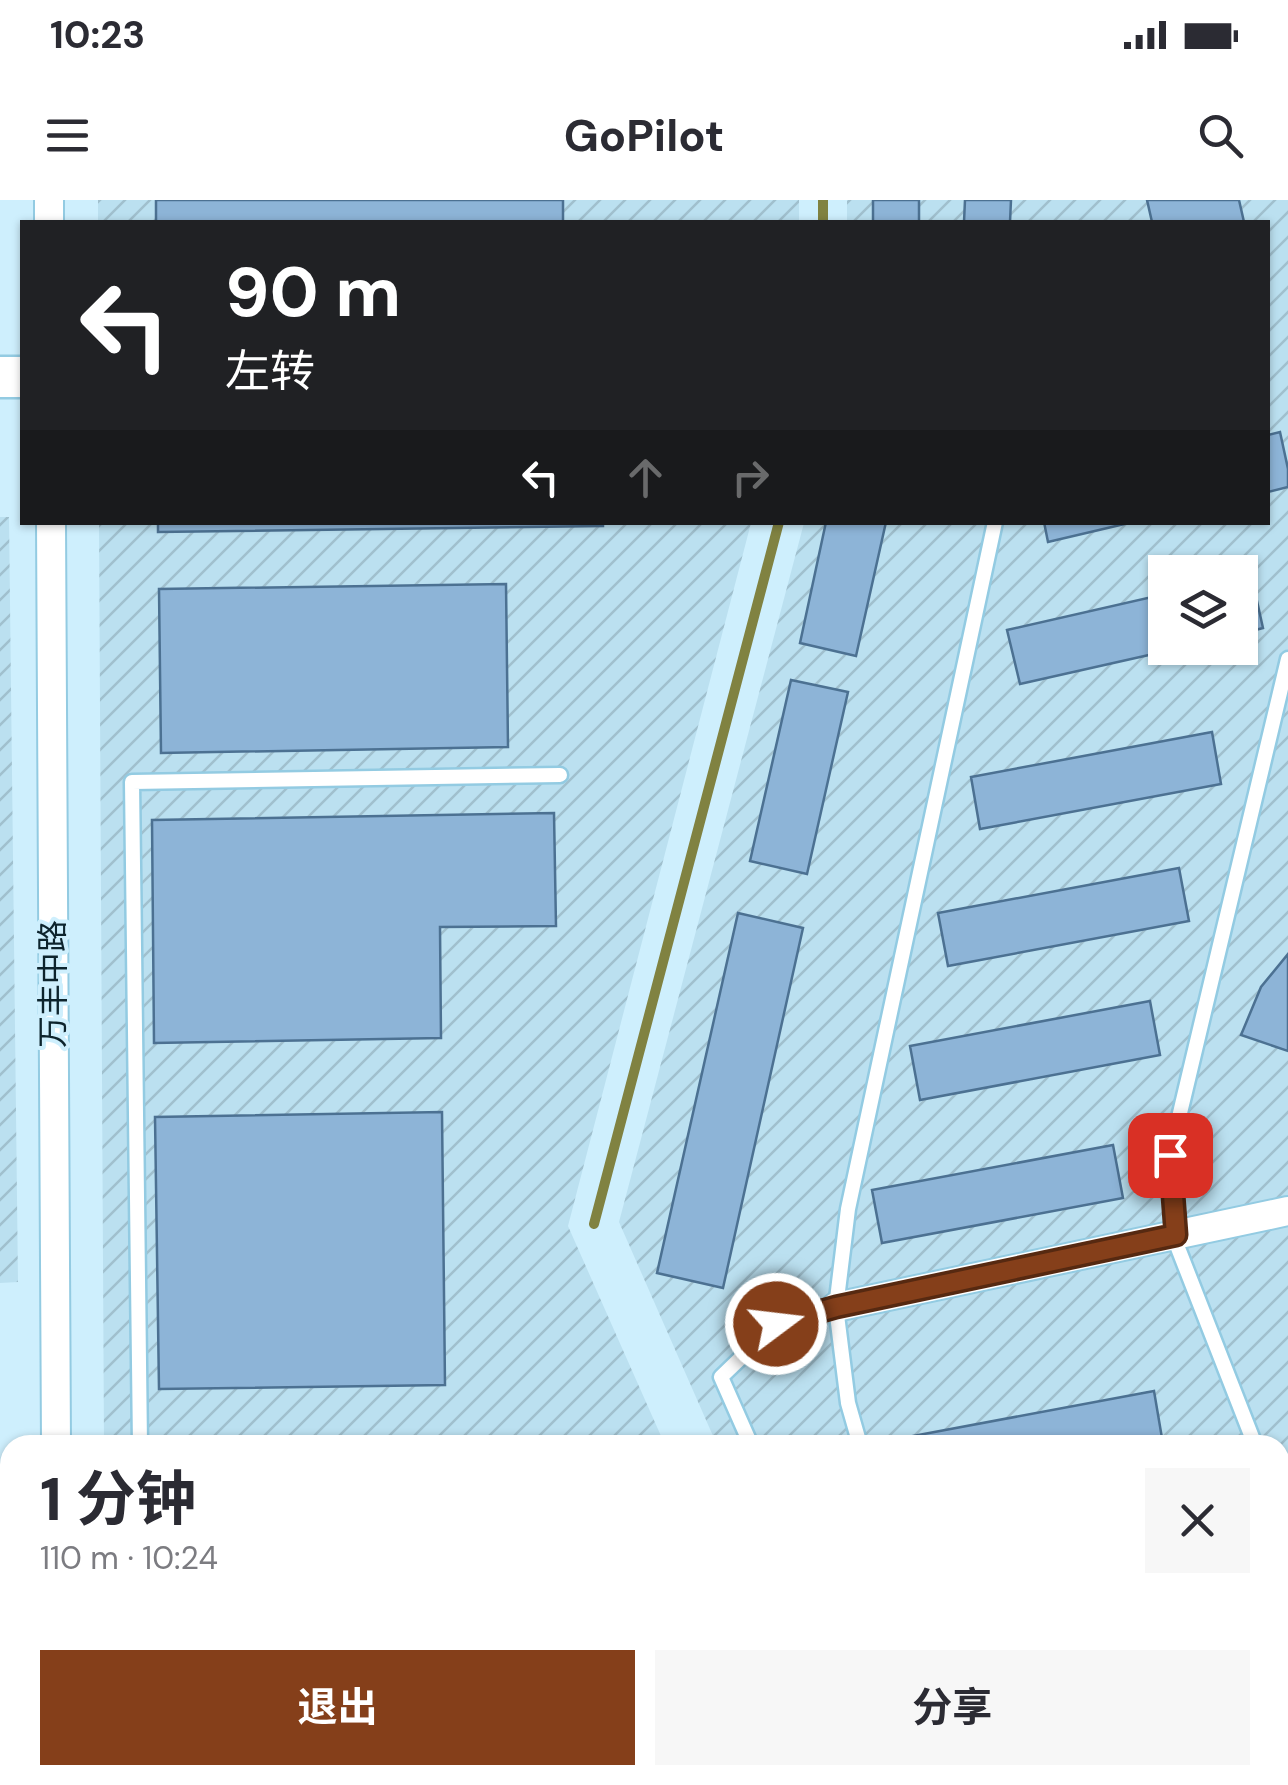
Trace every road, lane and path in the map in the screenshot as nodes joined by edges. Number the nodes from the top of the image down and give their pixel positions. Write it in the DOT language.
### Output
graph roads {
  1 [pos="51,525"];
  2 [pos="993,525"];
  3 [pos="1288,660"];
  4 [pos="560,776"];
  5 [pos="1288,1211"];
  6 [pos="1176,1235"];
  7 [pos="836,1307"];
  8 [pos="56,1435"];
  9 [pos="140,1435"];
  10 [pos="746,1435"];
  11 [pos="857,1435"];
  12 [pos="1250,1435"];
  1 -- 8 [label="street, 万丰中路"];
  2 -- 7 [label="lane"];
  3 -- 6 [label="lane"];
  4 -- 9 [label="lane"];
  5 -- 6 [label="street"];
  6 -- 7 [label="street"];
  6 -- 12 [label="lane"];
  7 -- 10 [label="lane"];
  7 -- 11 [label="lane"];
}
